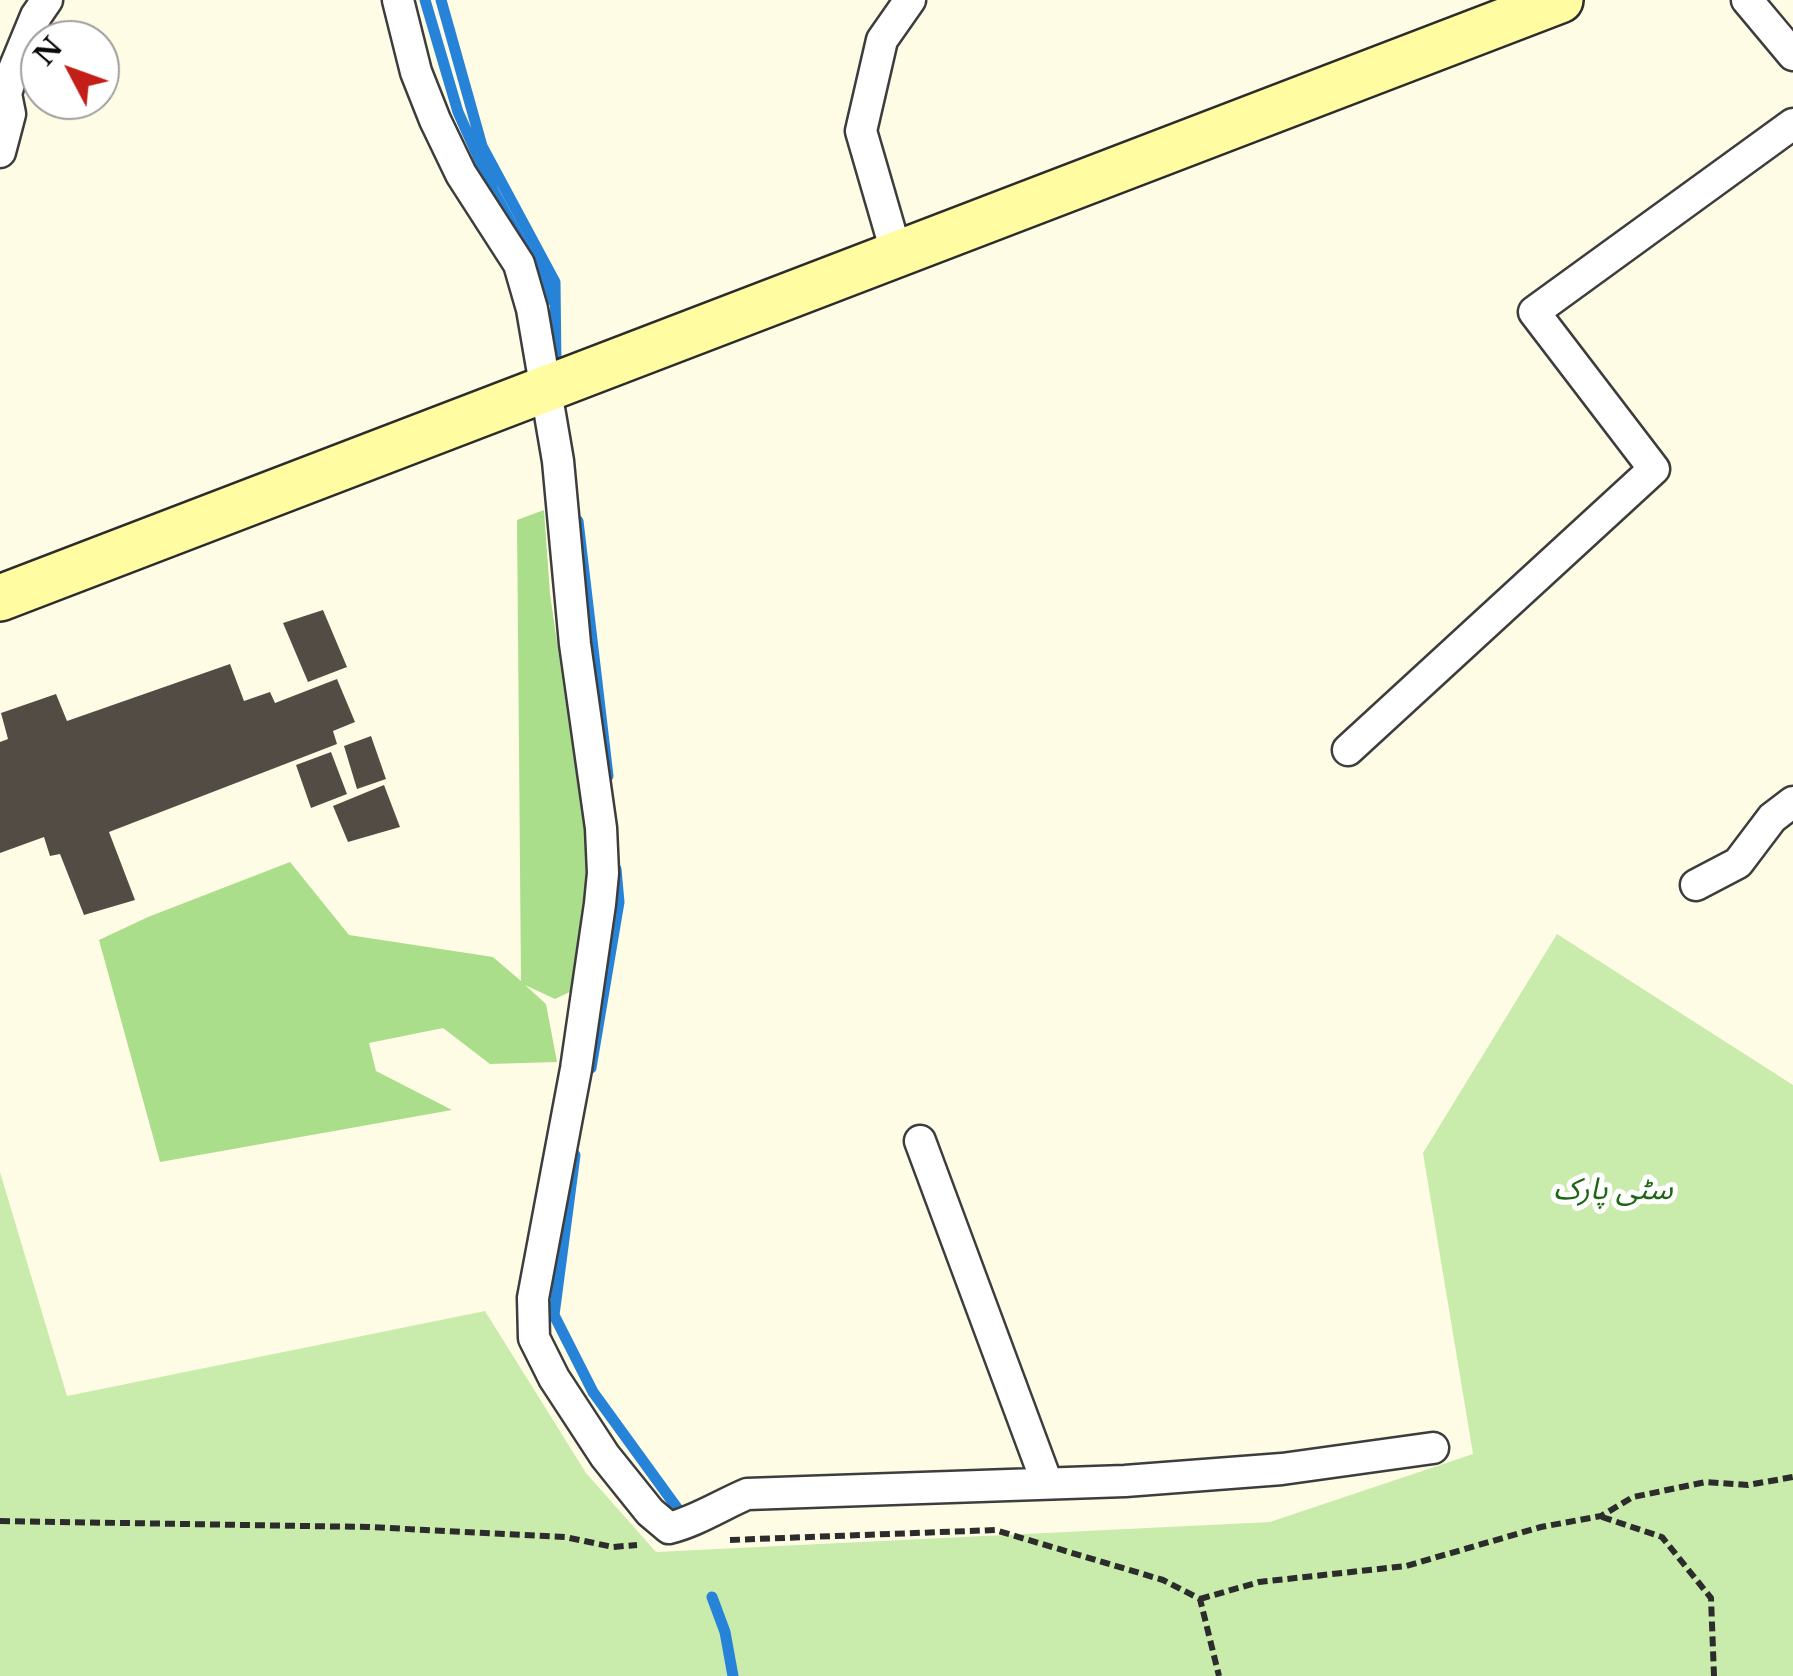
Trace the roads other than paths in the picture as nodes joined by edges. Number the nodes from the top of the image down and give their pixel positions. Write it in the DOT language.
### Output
graph roads {
  1 [pos="47,0"];
  2 [pos="398,0"];
  3 [pos="910,0"];
  4 [pos="1560,0"];
  5 [pos="1747,0"];
  6 [pos="1793,55"];
  7 [pos="1793,124"];
  8 [pos="0,152"];
  9 [pos="896,256"];
  10 [pos="545,390"];
  11 [pos="0,598"];
  12 [pos="1348,750"];
  13 [pos="1793,802"];
  14 [pos="1696,885"];
  15 [pos="920,1141"];
  16 [pos="1433,1448"];
  17 [pos="1047,1483"];
  1 -- 8 [label="street"];
  2 -- 10 [label="street"];
  3 -- 9 [label="street"];
  4 -- 9 [label="main road"];
  5 -- 6 [label="street"];
  7 -- 12 [label="street"];
  9 -- 10 [label="main road"];
  10 -- 11 [label="main road"];
  10 -- 17 [label="street"];
  13 -- 14 [label="street"];
  15 -- 17 [label="street"];
  16 -- 17 [label="street"];
}
